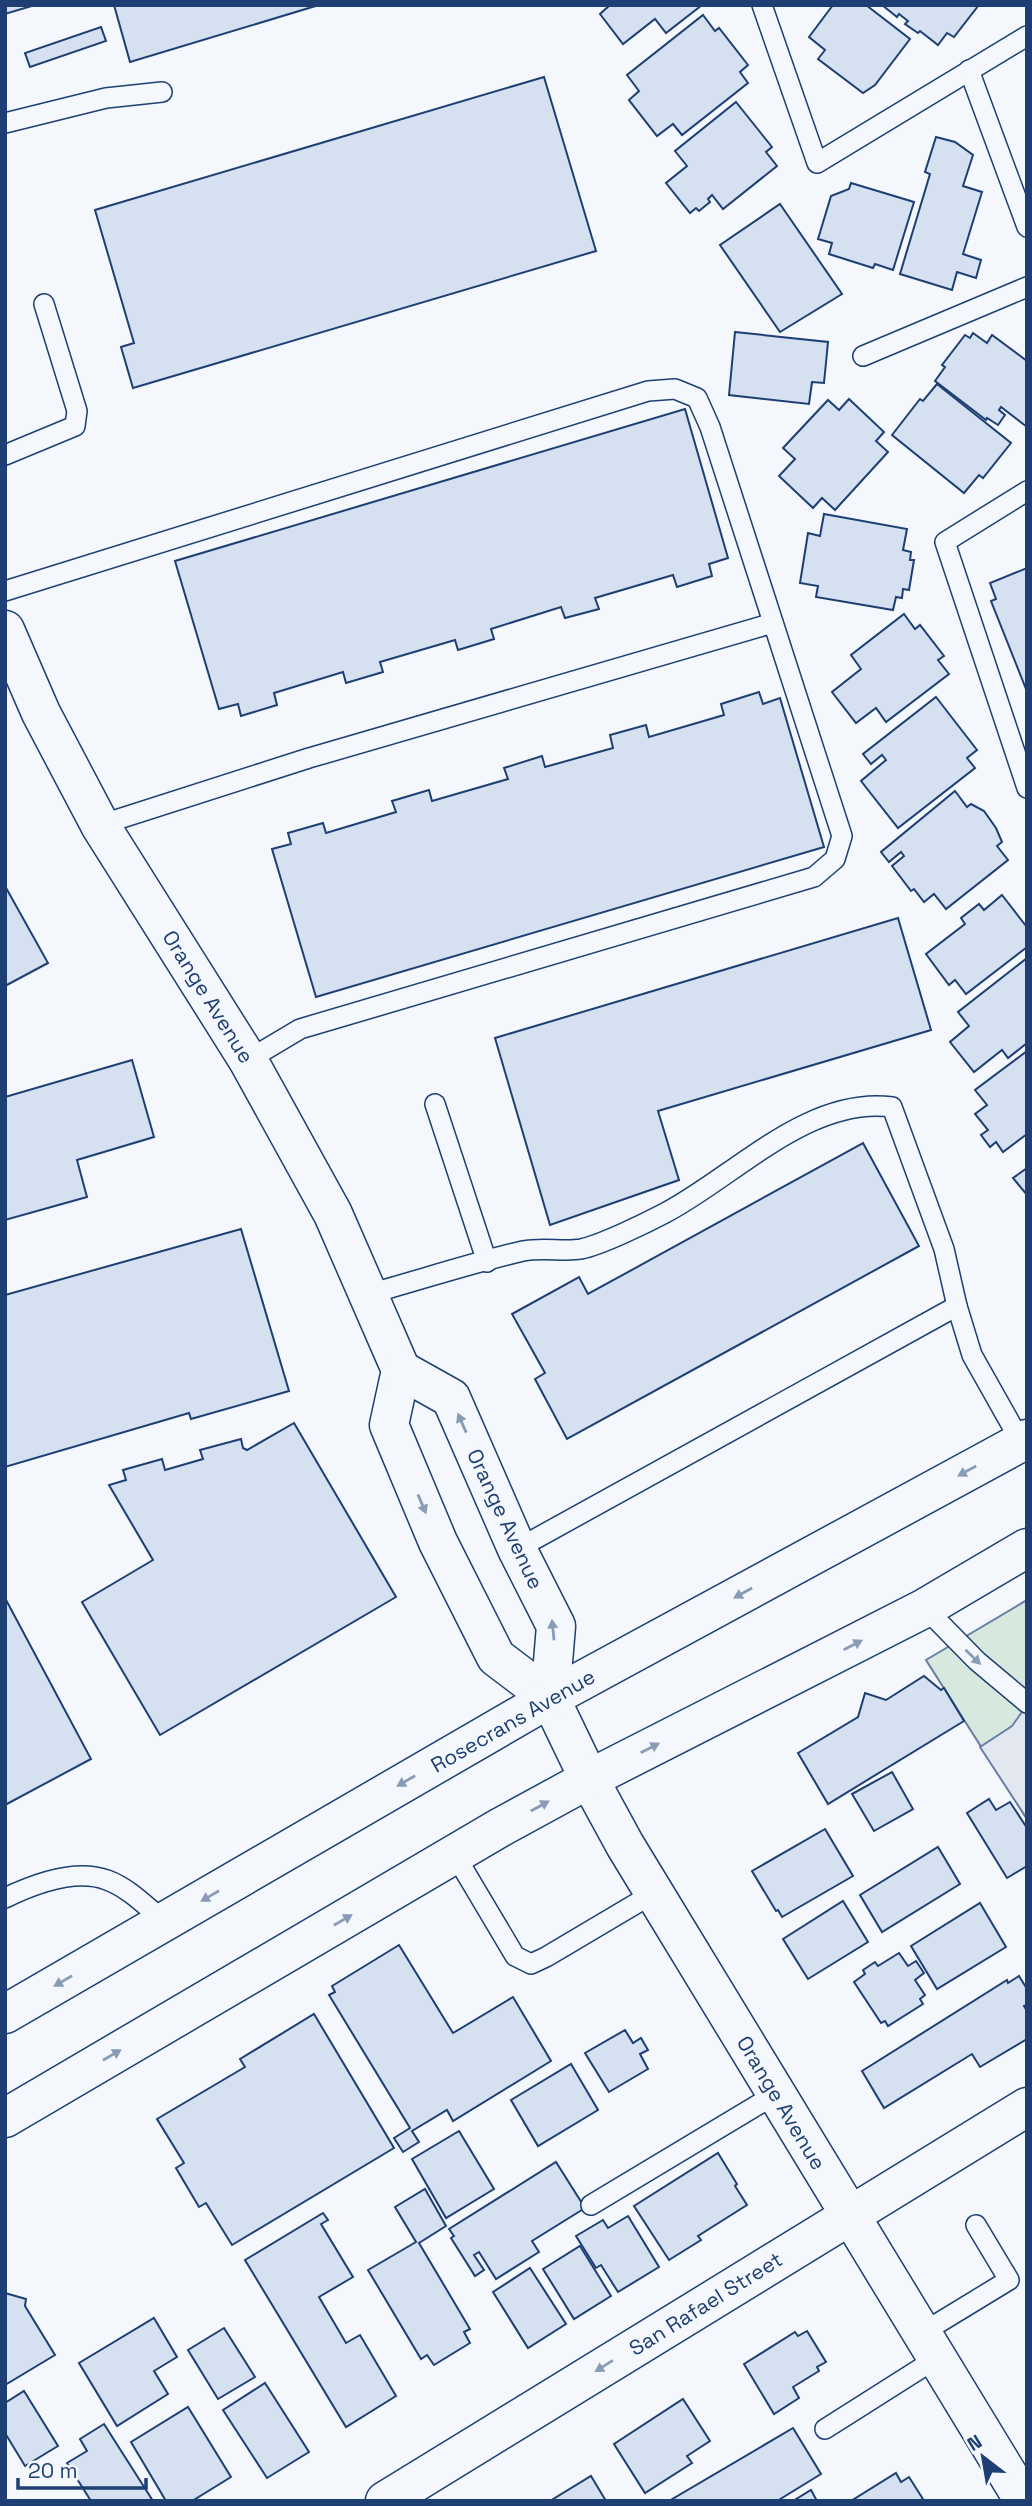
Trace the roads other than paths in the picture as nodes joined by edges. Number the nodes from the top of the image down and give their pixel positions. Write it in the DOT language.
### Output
graph roads {
  1 [pos="762,5"];
  2 [pos="1027,36"];
  3 [pos="969,70"];
  4 [pos="162,92"];
  5 [pos="5,123"];
  6 [pos="1027,226"];
  7 [pos="1027,287"];
  8 [pos="44,304"];
  9 [pos="863,356"];
  10 [pos="5,455"];
  11 [pos="1027,491"];
  12 [pos="5,591"];
  13 [pos="773,622"];
  14 [pos="5,630"];
  15 [pos="1027,788"];
  16 [pos="100,825"];
  17 [pos="248,1060"];
  18 [pos="435,1104"];
  19 [pos="486,1262"];
  20 [pos="369,1294"];
  21 [pos="957,1306"];
  22 [pos="401,1370"];
  23 [pos="1024,1440"];
  24 [pos="1027,1548"];
  25 [pos="517,1549"];
  26 [pos="925,1608"];
  27 [pos="550,1698"];
  28 [pos="1027,1703"];
  29 [pos="589,1779"];
  30 [pos="455,1854"];
  31 [pos="654,1893"];
  32 [pos="6,1895"];
  33 [pos="165,1922"];
  34 [pos="5,2014"];
  35 [pos="776,2094"];
  36 [pos="1027,2107"];
  37 [pos="5,2118"];
  38 [pos="591,2205"];
  39 [pos="850,2216"];
  40 [pos="976,2225"];
  41 [pos="930,2346"];
  42 [pos="825,2429"];
  43 [pos="385,2501"];
  44 [pos="1024,2501"];
  1 -- 3 [label="lane"];
  2 -- 3 [label="lane"];
  3 -- 6 [label="lane"];
  4 -- 5 [label="lane"];
  7 -- 9 [label="lane"];
  8 -- 10 [label="lane"];
  11 -- 15 [label="lane"];
  12 -- 13 [label="lane"];
  13 -- 16 [label="lane"];
  13 -- 17 [label="lane"];
  14 -- 16 [label="street, Orange Avenue"];
  16 -- 17 [label="street, Orange Avenue"];
  17 -- 20 [label="street, Orange Avenue"];
  18 -- 19 [label="lane"];
  19 -- 20 [label="lane"];
  19 -- 21 [label="lane"];
  20 -- 22 [label="street, Orange Avenue"];
  21 -- 23 [label="lane"];
  21 -- 25 [label="lane"];
  25 -- 22 [label="street, Orange Avenue, one-way"];
  22 -- 27 [label="street, Orange Avenue, one-way"];
  23 -- 27 [label="street, Rosecrans Avenue, one-way"];
  24 -- 26 [label="street"];
  27 -- 25 [label="street, Orange Avenue, one-way"];
  26 -- 28 [label="lane, one-way"];
  29 -- 26 [label="street, one-way"];
  27 -- 29 [label="street, Orange Avenue"];
  27 -- 33 [label="street, Rosecrans Avenue, one-way"];
  30 -- 29 [label="street, one-way"];
  29 -- 31 [label="street, Orange Avenue"];
  30 -- 31 [label="lane"];
  37 -- 30 [label="street, one-way"];
  31 -- 35 [label="street, Orange Avenue"];
  32 -- 33 [label="lane"];
  33 -- 34 [label="street, Rosecrans Avenue, one-way"];
  35 -- 38 [label="lane"];
  35 -- 39 [label="street, Orange Avenue"];
  36 -- 39 [label="street, San Rafael Street"];
  39 -- 41 [label="street, Orange Avenue"];
  39 -- 43 [label="street, San Rafael Street, one-way"];
  40 -- 41 [label="lane"];
  41 -- 42 [label="lane"];
  41 -- 44 [label="street, Orange Avenue"];
}
